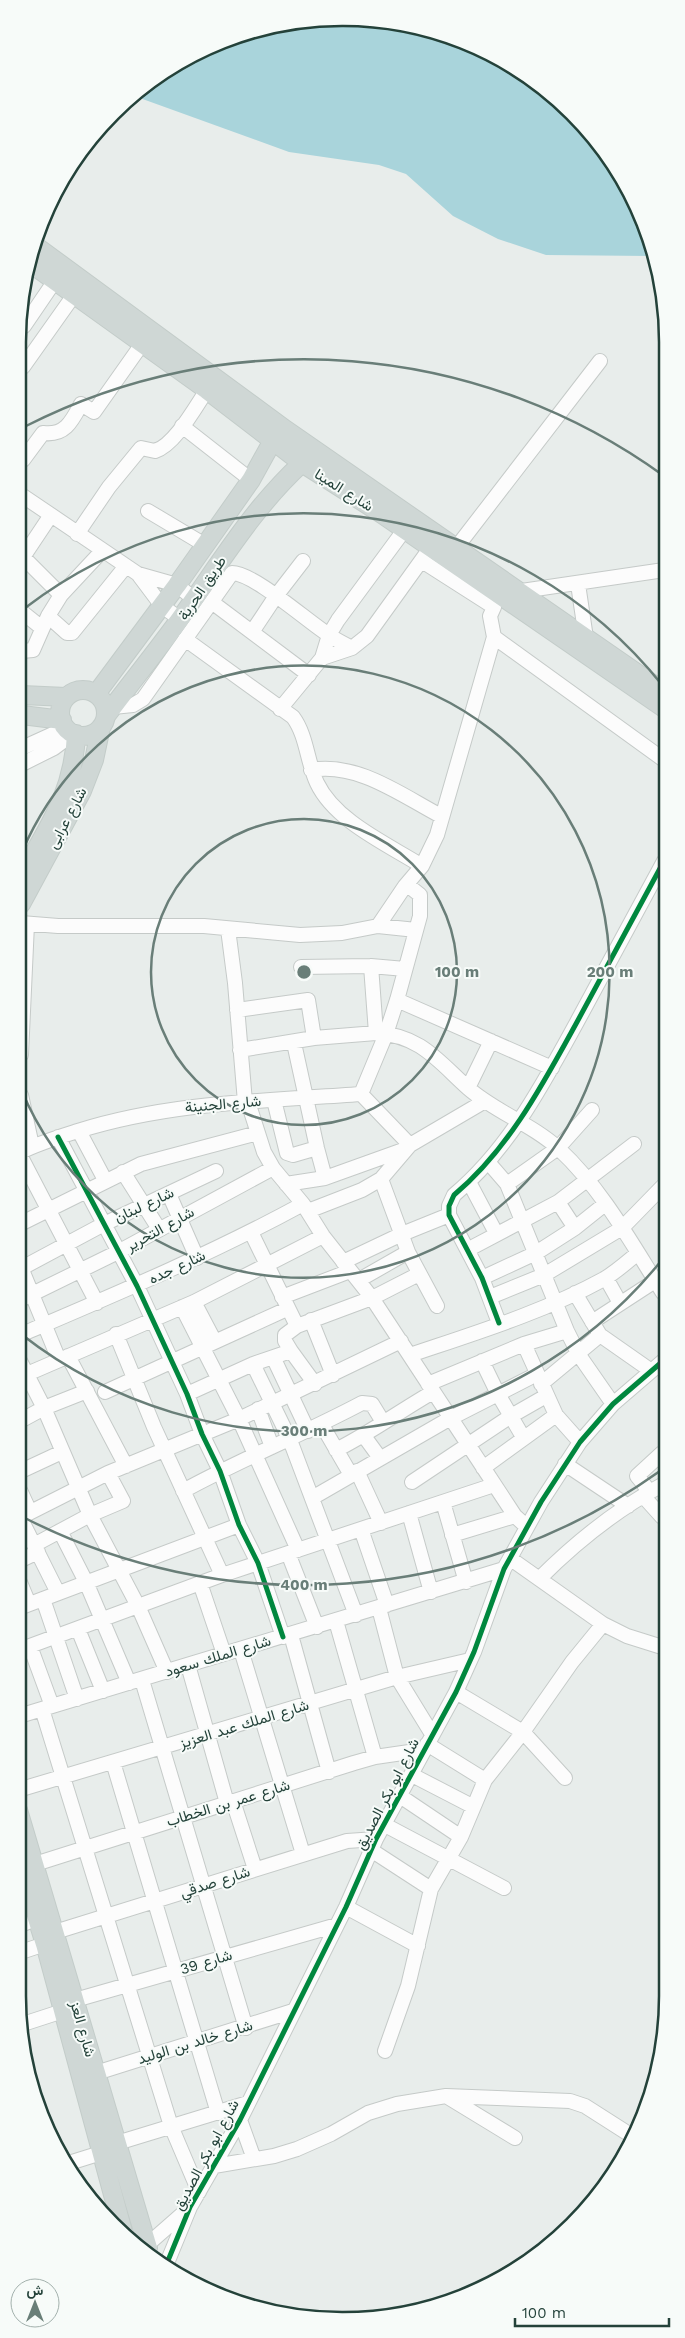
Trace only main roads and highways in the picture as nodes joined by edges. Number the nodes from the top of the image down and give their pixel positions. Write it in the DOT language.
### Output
graph roads {
  1 [pos="40,250"];
  2 [pos="35,267"];
  3 [pos="272,442"];
  4 [pos="262,462"];
  5 [pos="302,463"];
  6 [pos="284,480"];
  7 [pos="505,598"];
  8 [pos="583,644"];
  9 [pos="659,689"];
  10 [pos="96,694"];
  11 [pos="26,696"];
  12 [pos="66,697"];
  13 [pos="659,704"];
  14 [pos="26,716"];
  15 [pos="106,717"];
  16 [pos="69,729"];
  17 [pos="26,868"];
  18 [pos="26,897"];
  19 [pos="26,1871"];
  20 [pos="26,1899"];
  21 [pos="50,1938"];
  22 [pos="69,2006"];
  23 [pos="117,2217"];
  24 [pos="146,2242"];
  1 -- 7 [label="main road, شارع المينا"];
  2 -- 3 [label="main road, شارع المينا"];
  3 -- 4 [label="main road, طريق الحرية"];
  3 -- 5 [label="main road, شارع المينا"];
  4 -- 6 [label="main road"];
  4 -- 10 [label="main road, طريق الحرية"];
  5 -- 6 [label="main road, طريق الحرية"];
  5 -- 7 [label="main road, شارع المينا"];
  6 -- 15 [label="main road, طريق الحرية"];
  7 -- 8 [label="main road, شارع المينا"];
  8 -- 9 [label="main road, شارع المينا"];
  8 -- 13 [label="main road, شارع المينا"];
  10 -- 12 [label="main road"];
  10 -- 15 [label="main road"];
  11 -- 12 [label="main road"];
  12 -- 16 [label="main road"];
  14 -- 16 [label="main road"];
  15 -- 16 [label="main road"];
  15 -- 18 [label="main road, شارع عرابى"];
  16 -- 17 [label="main road, شارع عرابى"];
  19 -- 21 [label="main road, شارع العز"];
  20 -- 21 [label="main road, شارع العز"];
  21 -- 22 [label="main road, شارع العز"];
  22 -- 23 [label="main road, شارع العز"];
  22 -- 24 [label="main road, شارع العز"];
}
